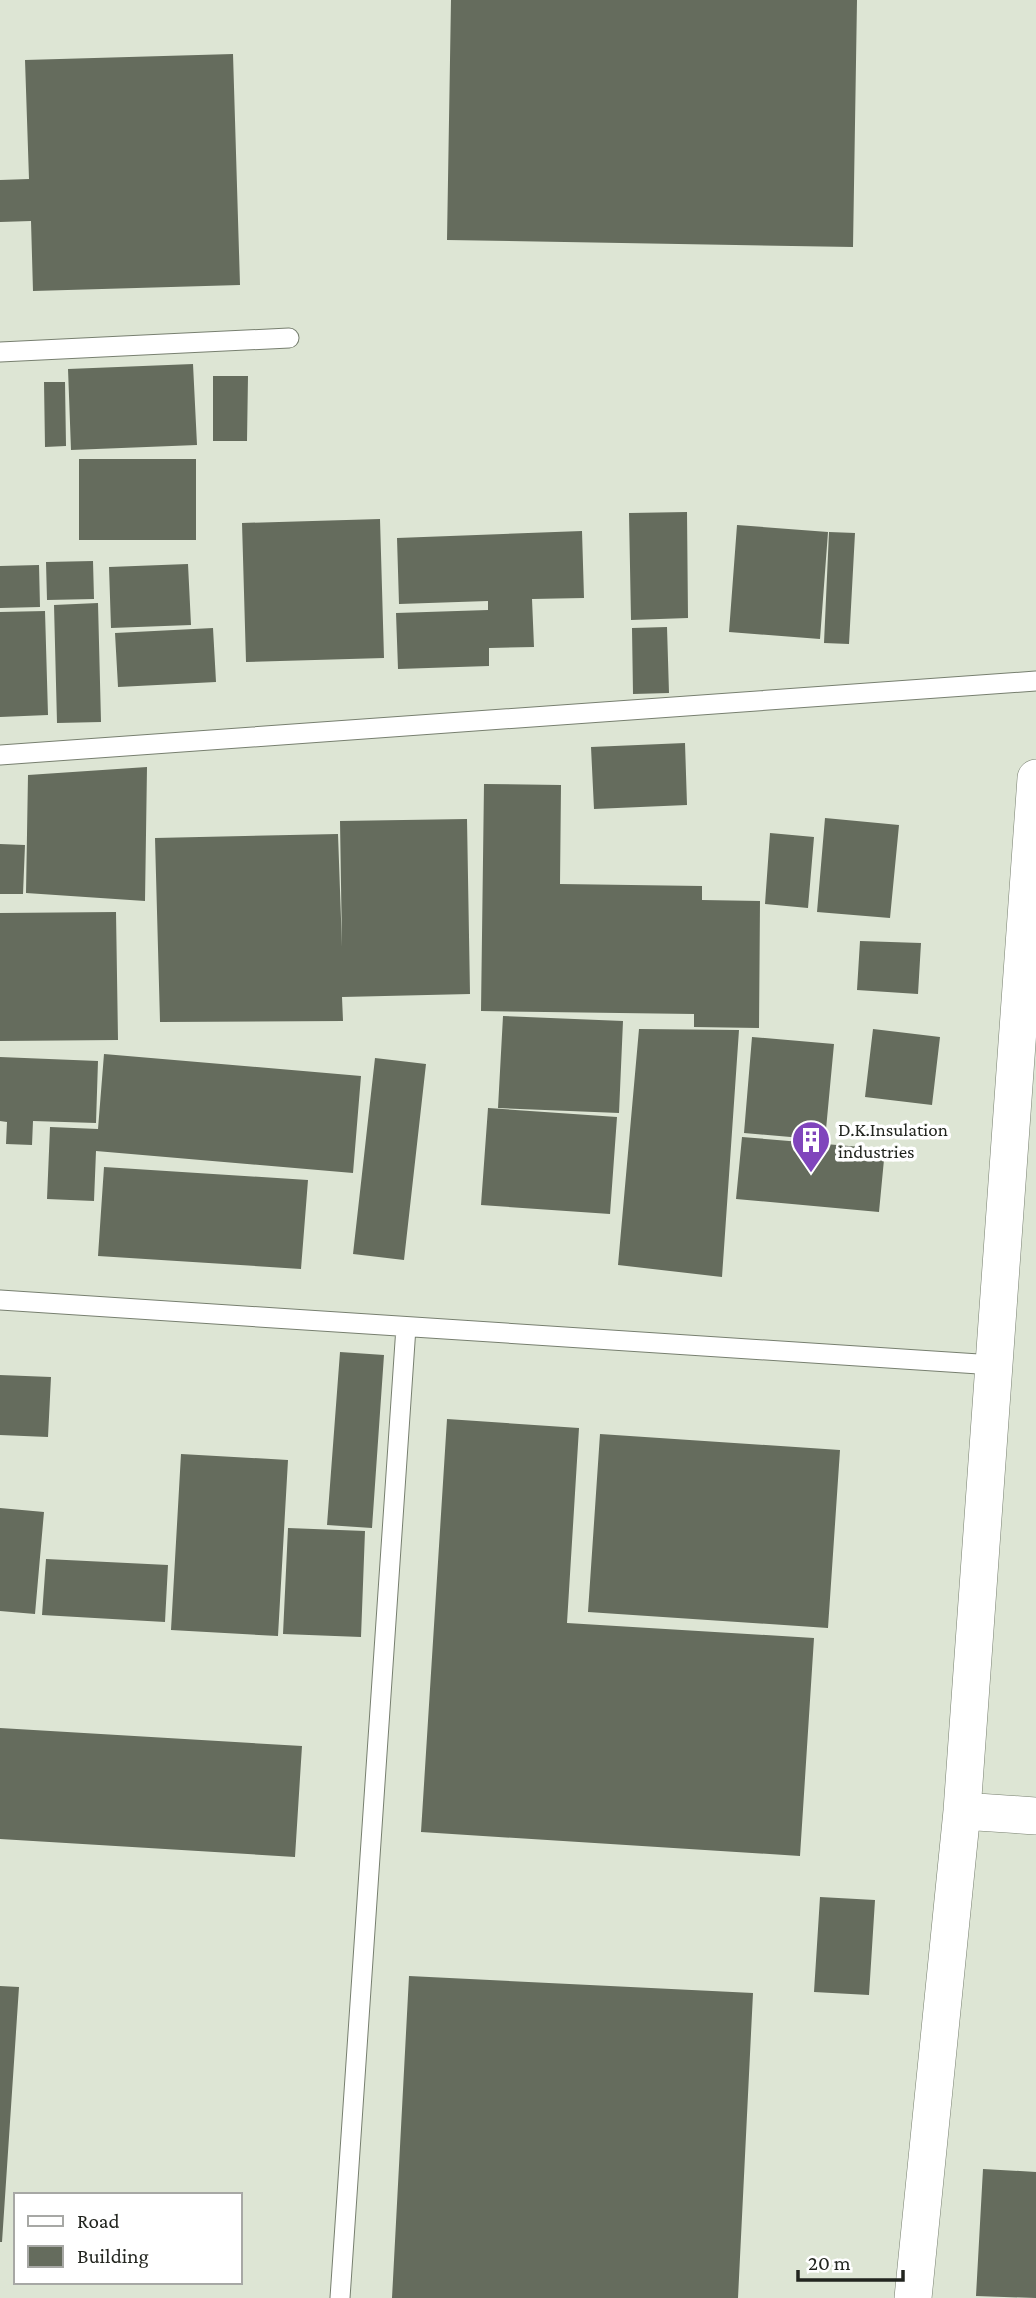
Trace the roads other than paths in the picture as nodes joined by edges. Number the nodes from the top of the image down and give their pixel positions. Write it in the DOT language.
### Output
graph roads {
  1 [pos="289,338"];
  2 [pos="0,352"];
  3 [pos="1036,681"];
  4 [pos="0,755"];
  5 [pos="1036,778"];
  6 [pos="1027,1023"];
  7 [pos="0,1300"];
  8 [pos="406,1326"];
  9 [pos="993,1365"];
  10 [pos="961,1811"];
  11 [pos="1036,1816"];
  12 [pos="340,2298"];
  13 [pos="913,2298"];
  1 -- 2 [label="lane"];
  3 -- 4 [label="lane"];
  5 -- 6 [label="street"];
  6 -- 9 [label="street"];
  7 -- 8 [label="lane"];
  8 -- 9 [label="lane"];
  8 -- 12 [label="lane"];
  9 -- 10 [label="street"];
  10 -- 11 [label="street"];
  10 -- 13 [label="street"];
}
